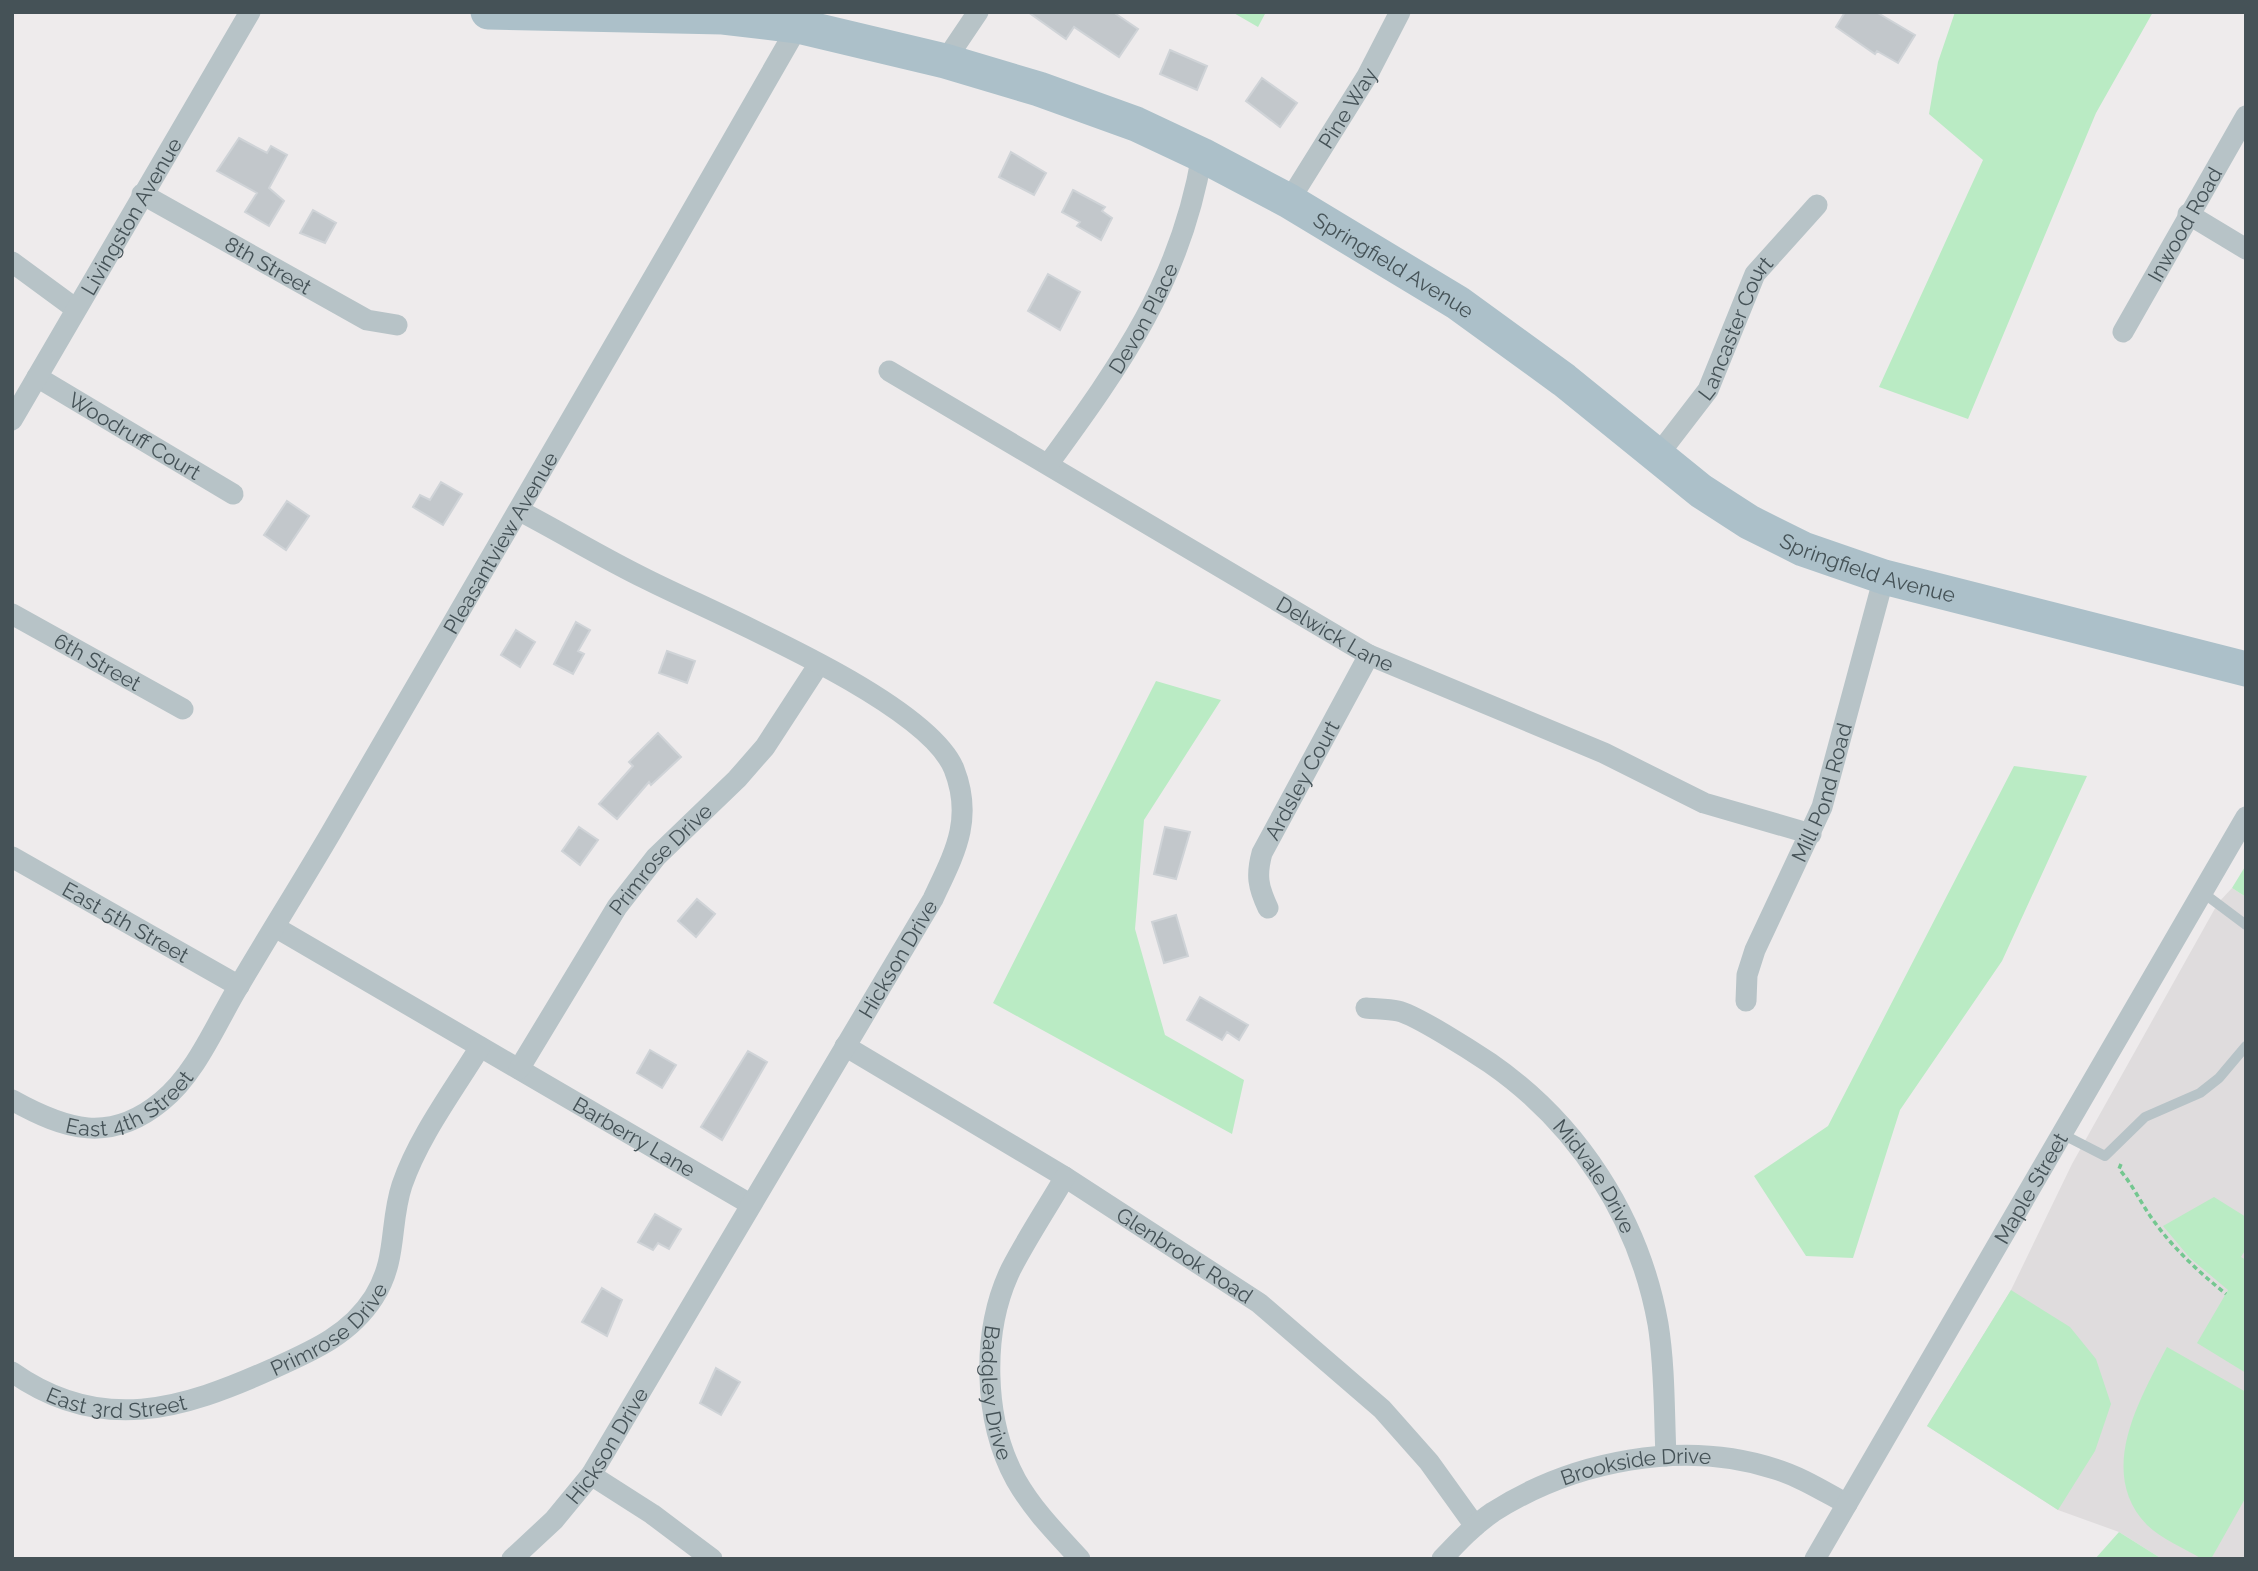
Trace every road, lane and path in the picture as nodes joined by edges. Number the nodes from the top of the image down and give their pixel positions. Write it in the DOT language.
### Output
graph roads {
  1 [pos="250,12"];
  2 [pos="978,12"];
  3 [pos="1400,12"];
  4 [pos="502,13"];
  5 [pos="798,26"];
  6 [pos="945,61"];
  7 [pos="2246,116"];
  8 [pos="1202,155"];
  9 [pos="142,194"];
  10 [pos="1289,201"];
  11 [pos="1817,205"];
  12 [pos="2188,214"];
  13 [pos="2246,249"];
  14 [pos="12,261"];
  15 [pos="76,309"];
  16 [pos="397,324"];
  17 [pos="2123,332"];
  18 [pos="889,371"];
  19 [pos="37,377"];
  20 [pos="12,421"];
  21 [pos="1658,455"];
  22 [pos="1049,463"];
  23 [pos="233,494"];
  24 [pos="520,510"];
  25 [pos="1884,577"];
  26 [pos="12,614"];
  27 [pos="1369,655"];
  28 [pos="819,664"];
  29 [pos="2246,669"];
  30 [pos="183,709"];
  31 [pos="2246,817"];
  32 [pos="1811,834"];
  33 [pos="12,858"];
  34 [pos="2202,892"];
  35 [pos="1268,908"];
  36 [pos="2246,925"];
  37 [pos="275,927"];
  38 [pos="239,986"];
  39 [pos="1746,1001"];
  40 [pos="1366,1008"];
  41 [pos="845,1046"];
  42 [pos="2246,1046"];
  43 [pos="480,1047"];
  44 [pos="198,1057"];
  45 [pos="519,1069"];
  46 [pos="12,1100"];
  47 [pos="2062,1135"];
  48 [pos="2121,1164"];
  49 [pos="1065,1177"];
  50 [pos="750,1204"];
  51 [pos="2226,1294"];
  52 [pos="12,1372"];
  53 [pos="223,1391"];
  54 [pos="1666,1456"];
  55 [pos="591,1475"];
  56 [pos="1847,1504"];
  57 [pos="1475,1526"];
  58 [pos="512,1559"];
  59 [pos="712,1559"];
  60 [pos="1080,1559"];
  61 [pos="1442,1559"];
  62 [pos="1815,1559"];
  1 -- 9 [label="street, Livingston Avenue"];
  2 -- 6 [label="street"];
  3 -- 10 [label="street, Pine Way"];
  4 -- 5 [label="main road, Springfield Avenue"];
  5 -- 6 [label="main road, Springfield Avenue"];
  5 -- 24 [label="street, Pleasantview Avenue"];
  6 -- 8 [label="main road, Springfield Avenue"];
  7 -- 12 [label="street, Inwood Road"];
  8 -- 10 [label="main road, Springfield Avenue"];
  8 -- 22 [label="street, Devon Place"];
  9 -- 15 [label="street, Livingston Avenue"];
  9 -- 16 [label="street, 8th Street"];
  10 -- 21 [label="main road, Springfield Avenue"];
  11 -- 21 [label="street, Lancaster Court"];
  12 -- 13 [label="street"];
  12 -- 17 [label="street, Inwood Road"];
  14 -- 15 [label="street"];
  15 -- 19 [label="street, Livingston Avenue"];
  18 -- 22 [label="street, Delwick Lane"];
  19 -- 20 [label="street, Livingston Avenue"];
  19 -- 23 [label="street, Woodruff Court"];
  21 -- 25 [label="main road, Springfield Avenue"];
  22 -- 27 [label="street, Delwick Lane"];
  24 -- 28 [label="street, Hickson Drive"];
  24 -- 37 [label="street, Pleasantview Avenue"];
  25 -- 29 [label="main road, Springfield Avenue"];
  25 -- 32 [label="street, Mill Pond Road"];
  26 -- 30 [label="street, 6th Street"];
  27 -- 32 [label="street, Delwick Lane"];
  27 -- 35 [label="street, Ardsley Court"];
  28 -- 41 [label="street, Hickson Drive"];
  28 -- 45 [label="street, Primrose Drive"];
  31 -- 34 [label="street, Maple Street"];
  32 -- 39 [label="street, Mill Pond Road"];
  33 -- 38 [label="street, East 5th Street"];
  34 -- 36 [label="lane"];
  34 -- 47 [label="street, Maple Street"];
  37 -- 38 [label="street, Pleasantview Avenue"];
  37 -- 43 [label="street"];
  38 -- 44 [label="street, Pleasantview Avenue"];
  40 -- 54 [label="street, Midvale Drive"];
  41 -- 49 [label="street, Glenbrook Road"];
  41 -- 50 [label="street, Hickson Drive"];
  42 -- 47 [label="lane"];
  43 -- 45 [label="street, Barberry Lane"];
  43 -- 53 [label="street, Primrose Drive"];
  44 -- 46 [label="street, East 4th Street"];
  45 -- 50 [label="street, Barberry Lane"];
  47 -- 56 [label="street, Maple Street"];
  48 -- 51 [label="path"];
  49 -- 57 [label="street, Glenbrook Road"];
  49 -- 60 [label="street, Badgley Drive"];
  50 -- 55 [label="street, Hickson Drive"];
  52 -- 53 [label="street, East 3rd Street"];
  54 -- 56 [label="street, Brookside Drive"];
  54 -- 57 [label="street, Brookside Drive"];
  55 -- 58 [label="street, Hickson Drive"];
  55 -- 59 [label="street"];
  56 -- 62 [label="street, Maple Street"];
  57 -- 61 [label="street, Brookside Drive"];
}
